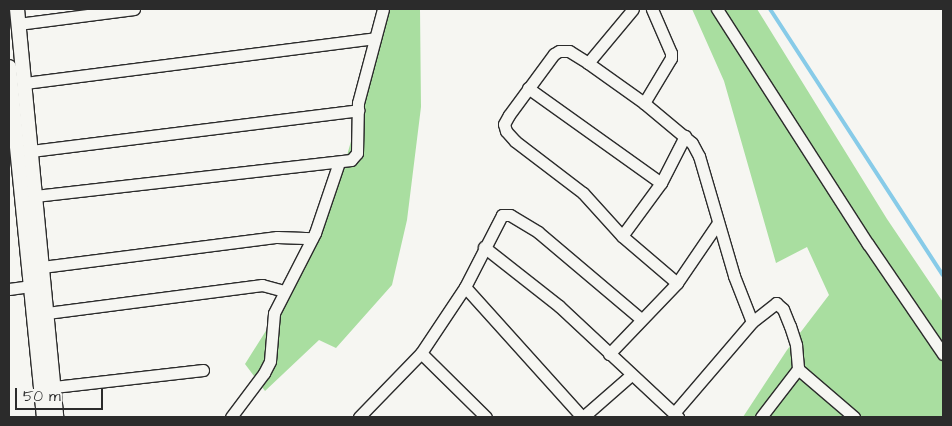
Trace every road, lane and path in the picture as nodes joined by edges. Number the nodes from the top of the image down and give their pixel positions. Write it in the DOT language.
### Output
graph roads {
  1 [pos="17,9"];
  2 [pos="134,9"];
  3 [pos="383,9"];
  4 [pos="633,9"];
  5 [pos="652,9"];
  6 [pos="717,9"];
  7 [pos="18,24"];
  8 [pos="375,38"];
  9 [pos="588,63"];
  10 [pos="9,67"];
  11 [pos="25,83"];
  12 [pos="528,88"];
  13 [pos="644,102"];
  14 [pos="358,110"];
  15 [pos="685,136"];
  16 [pos="31,151"];
  17 [pos="339,162"];
  18 [pos="661,183"];
  19 [pos="35,196"];
  20 [pos="718,223"];
  21 [pos="622,236"];
  22 [pos="312,238"];
  23 [pos="484,247"];
  24 [pos="42,267"];
  25 [pos="676,282"];
  26 [pos="37,285"];
  27 [pos="465,287"];
  28 [pos="9,289"];
  29 [pos="284,291"];
  30 [pos="47,313"];
  31 [pos="641,319"];
  32 [pos="752,322"];
  33 [pos="421,353"];
  34 [pos="609,354"];
  35 [pos="943,354"];
  36 [pos="798,369"];
  37 [pos="203,370"];
  38 [pos="631,375"];
  39 [pos="54,387"];
  40 [pos="676,415"];
  41 [pos="44,417"];
  42 [pos="56,417"];
  43 [pos="231,417"];
  44 [pos="359,417"];
  45 [pos="486,417"];
  46 [pos="582,417"];
  47 [pos="760,417"];
  48 [pos="854,417"];
  1 -- 7 [label="street"];
  2 -- 7 [label="street"];
  3 -- 8 [label="street"];
  4 -- 9 [label="street"];
  5 -- 13 [label="street"];
  6 -- 35 [label="street"];
  7 -- 11 [label="street"];
  8 -- 11 [label="street"];
  8 -- 14 [label="street"];
  9 -- 12 [label="street"];
  9 -- 13 [label="street"];
  10 -- 26 [label="street"];
  11 -- 16 [label="street"];
  12 -- 18 [label="street"];
  12 -- 21 [label="street"];
  13 -- 15 [label="street"];
  14 -- 16 [label="street"];
  14 -- 17 [label="street"];
  15 -- 18 [label="street"];
  15 -- 20 [label="street"];
  16 -- 19 [label="street"];
  17 -- 19 [label="street"];
  17 -- 22 [label="street"];
  18 -- 21 [label="street"];
  19 -- 24 [label="street"];
  20 -- 25 [label="street"];
  20 -- 32 [label="street"];
  21 -- 25 [label="street"];
  22 -- 24 [label="street"];
  22 -- 29 [label="street"];
  23 -- 27 [label="street"];
  23 -- 31 [label="street"];
  23 -- 34 [label="street"];
  24 -- 26 [label="street"];
  25 -- 31 [label="street"];
  26 -- 28 [label="street"];
  26 -- 30 [label="street"];
  26 -- 41 [label="street"];
  27 -- 33 [label="street"];
  27 -- 46 [label="street"];
  29 -- 30 [label="street"];
  29 -- 43 [label="street"];
  30 -- 39 [label="street"];
  31 -- 34 [label="street"];
  32 -- 36 [label="street"];
  32 -- 40 [label="street"];
  33 -- 44 [label="street"];
  33 -- 45 [label="street"];
  34 -- 38 [label="street"];
  36 -- 47 [label="street"];
  36 -- 48 [label="street"];
  37 -- 39 [label="street"];
  38 -- 40 [label="street"];
  38 -- 46 [label="street"];
  39 -- 42 [label="street"];
}
